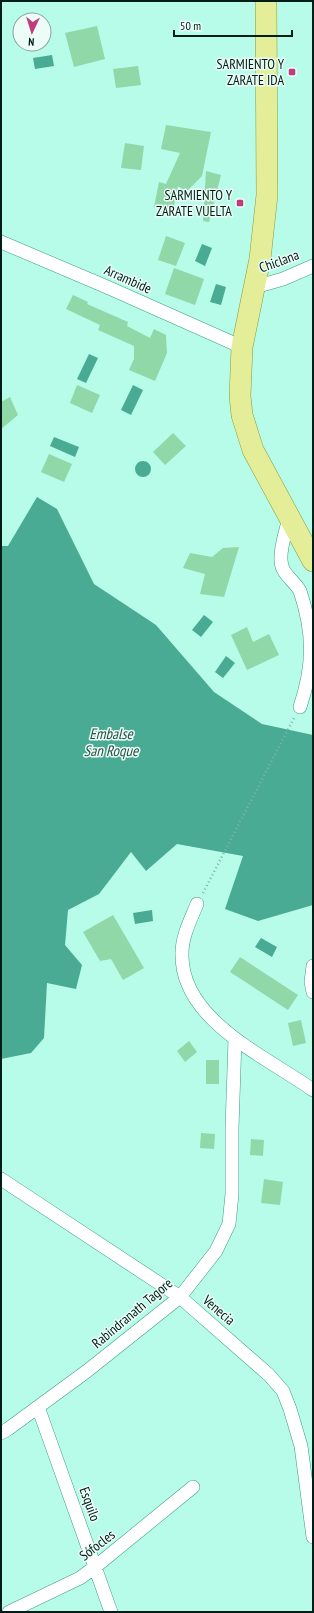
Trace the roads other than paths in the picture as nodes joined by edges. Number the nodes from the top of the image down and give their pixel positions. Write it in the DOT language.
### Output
graph roads {
  1 [pos="266,1"];
  2 [pos="1,242"];
  3 [pos="313,266"];
  4 [pos="255,287"];
  5 [pos="242,347"];
  6 [pos="289,518"];
  7 [pos="313,560"];
  8 [pos="300,707"];
  9 [pos="197,904"];
  10 [pos="313,966"];
  11 [pos="313,992"];
  12 [pos="235,1039"];
  13 [pos="311,1085"];
  14 [pos="1,1179"];
  15 [pos="180,1297"];
  16 [pos="38,1407"];
  17 [pos="1,1433"];
  18 [pos="193,1487"];
  19 [pos="313,1537"];
  20 [pos="95,1567"];
  21 [pos="9,1612"];
  22 [pos="111,1612"];
  1 -- 4 [label="main road"];
  2 -- 5 [label="street, Arrambide"];
  3 -- 4 [label="street, Chiclana"];
  4 -- 5 [label="main road"];
  5 -- 6 [label="main road"];
  6 -- 7 [label="main road"];
  6 -- 8 [label="street"];
  9 -- 12 [label="street"];
  10 -- 11 [label="street"];
  12 -- 13 [label="street"];
  12 -- 15 [label="street, Rabindranath Tagore"];
  14 -- 15 [label="street, Venecia"];
  15 -- 16 [label="street, Rabindranath Tagore"];
  15 -- 19 [label="street, Venecia"];
  16 -- 17 [label="street, Rabindranath Tagore"];
  16 -- 20 [label="street, Esquilo"];
  18 -- 20 [label="street, Sófocles"];
  20 -- 21 [label="street, Sófocles"];
  20 -- 22 [label="street, Esquilo"];
}
